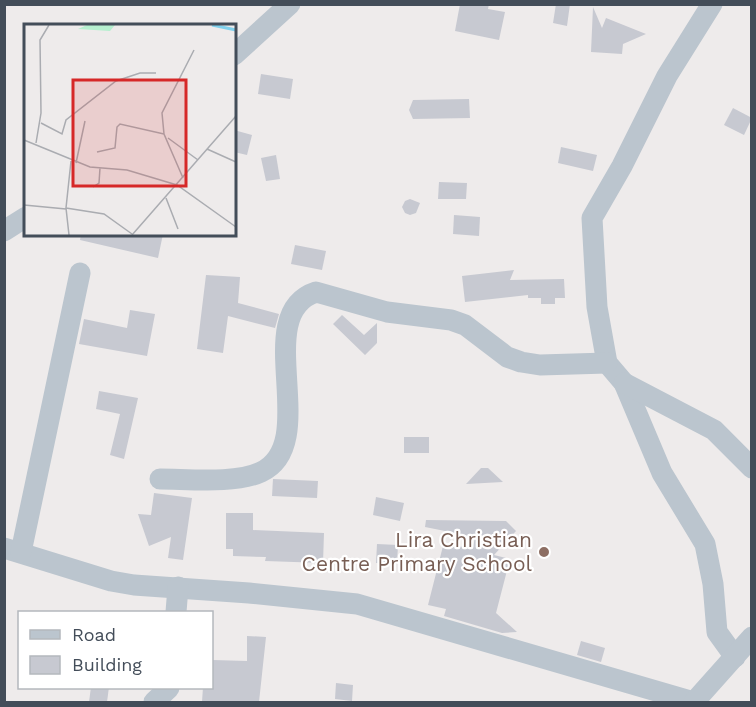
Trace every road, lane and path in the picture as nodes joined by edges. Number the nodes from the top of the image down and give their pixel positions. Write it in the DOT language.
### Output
graph roads {
  1 [pos="290,4"];
  2 [pos="712,4"];
  3 [pos="236,53"];
  4 [pos="24,218"];
  5 [pos="4,231"];
  6 [pos="80,273"];
  7 [pos="607,363"];
  8 [pos="624,382"];
  9 [pos="752,468"];
  10 [pos="160,479"];
  11 [pos="13,550"];
  12 [pos="178,588"];
  13 [pos="176,611"];
  14 [pos="752,637"];
  15 [pos="735,657"];
  16 [pos="167,689"];
  17 [pos="154,702"];
  18 [pos="694,702"];
  1 -- 3 [label="street"];
  2 -- 7 [label="street"];
  4 -- 5 [label="street"];
  6 -- 11 [label="street"];
  7 -- 8 [label="street"];
  7 -- 10 [label="street"];
  8 -- 9 [label="street"];
  8 -- 15 [label="street"];
  11 -- 12 [label="street"];
  12 -- 13 [label="street"];
  12 -- 18 [label="street"];
  14 -- 15 [label="street"];
  15 -- 18 [label="street"];
  16 -- 17 [label="street"];
}
